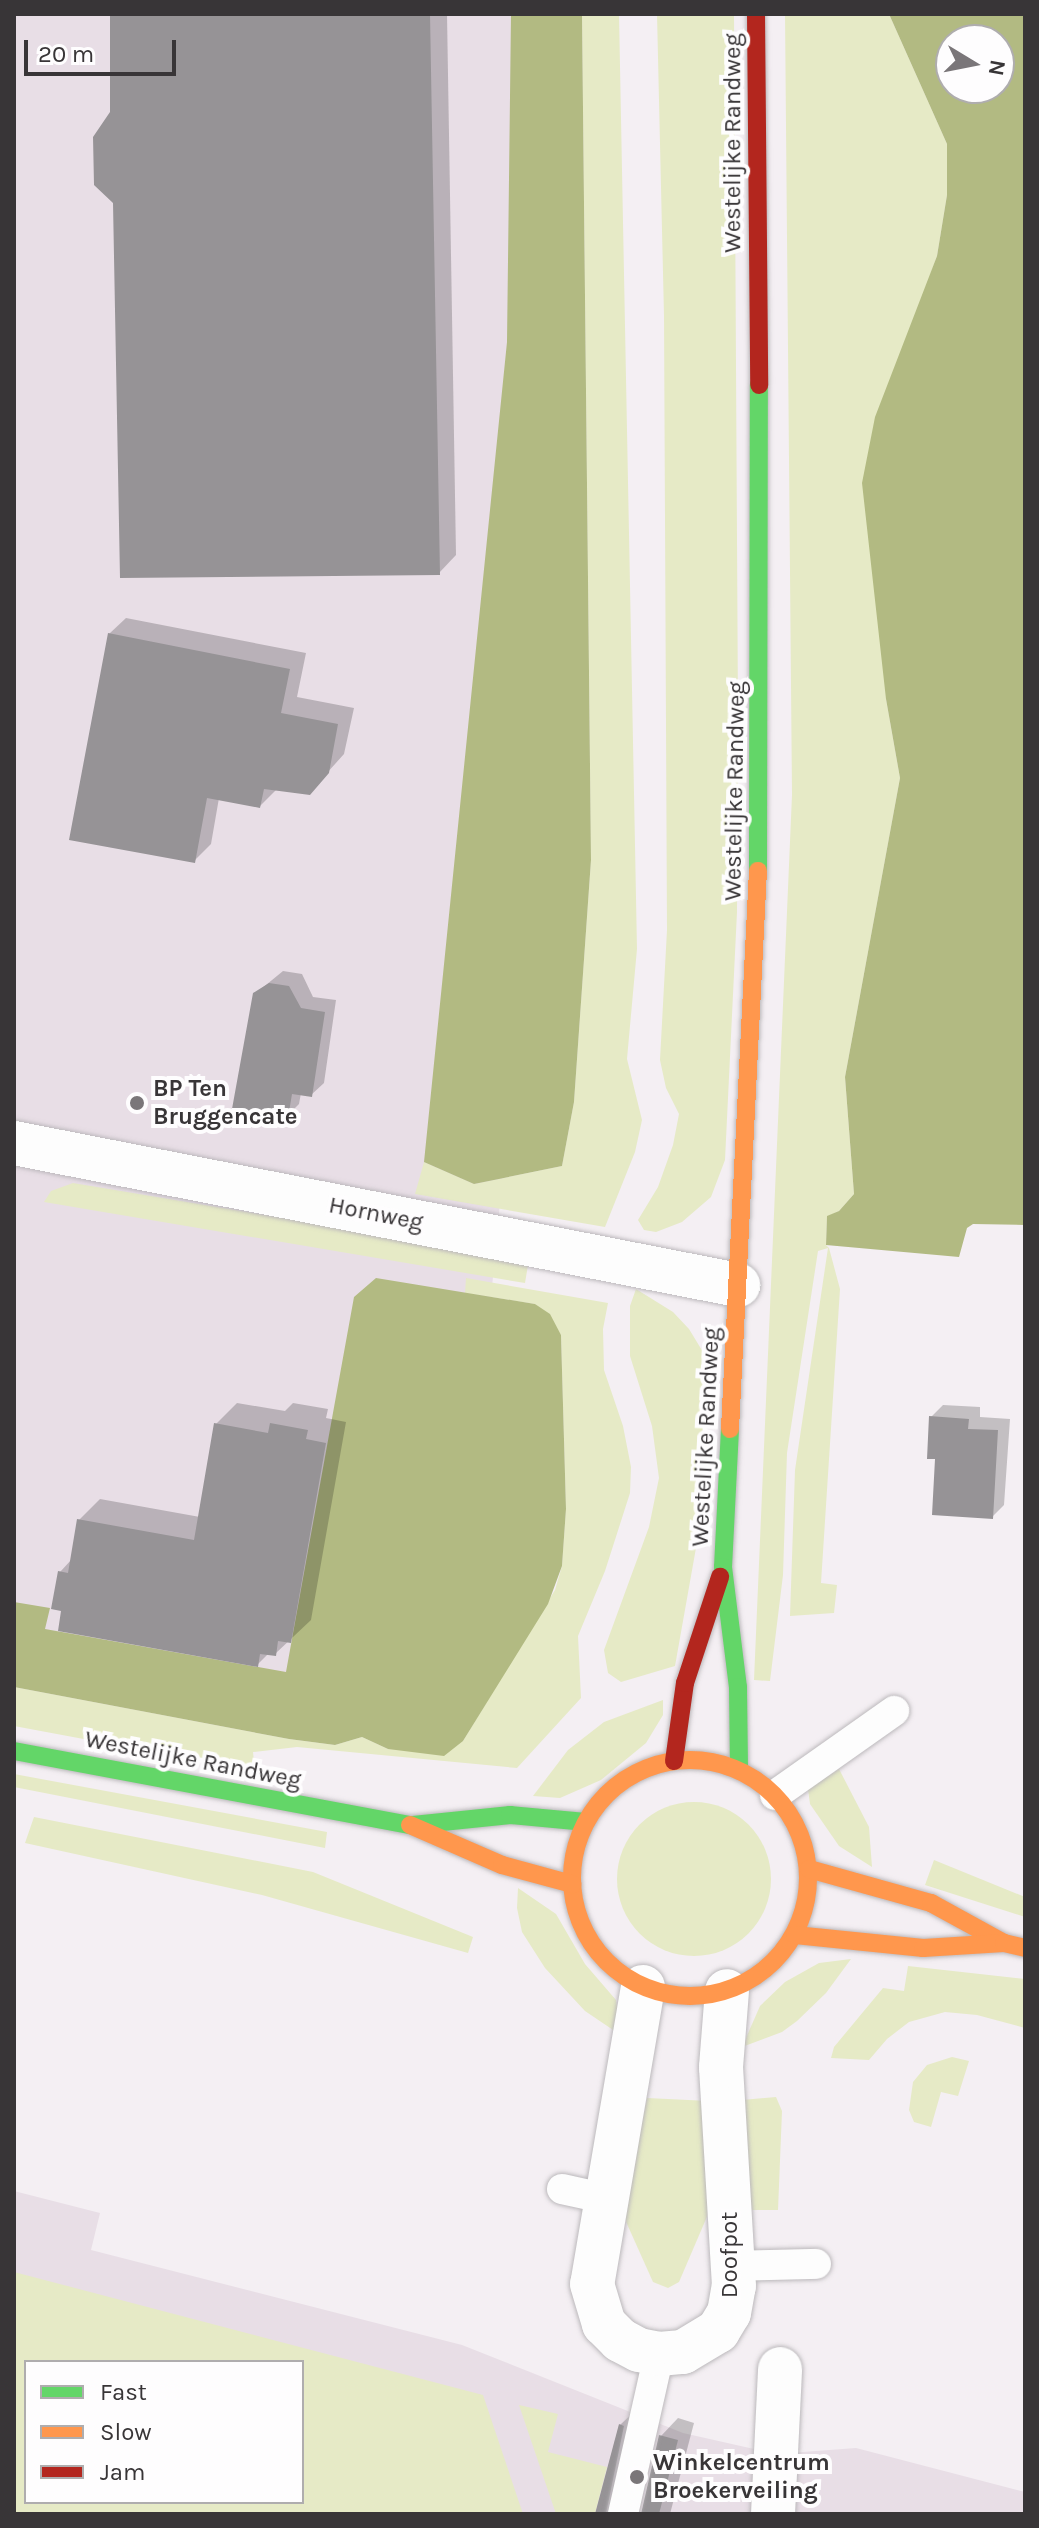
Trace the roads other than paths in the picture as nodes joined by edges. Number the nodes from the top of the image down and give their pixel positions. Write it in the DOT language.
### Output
graph roads {
  1 [pos="756,14"];
  2 [pos="14,1143"];
  3 [pos="738,1285"];
  4 [pos="723,1567"];
  5 [pos="894,1711"];
  6 [pos="14,1751"];
  7 [pos="674,1761"];
  8 [pos="739,1770"];
  9 [pos="775,1795"];
  10 [pos="586,1822"];
  11 [pos="410,1825"];
  12 [pos="809,1869"];
  13 [pos="572,1884"];
  14 [pos="795,1935"];
  15 [pos="1004,1943"];
  16 [pos="1025,1948"];
  17 [pos="643,1987"];
  18 [pos="727,1991"];
  19 [pos="562,2189"];
  20 [pos="607,2199"];
  21 [pos="816,2264"];
  22 [pos="733,2266"];
  23 [pos="659,2354"];
  24 [pos="780,2369"];
  25 [pos="623,2514"];
  26 [pos="773,2514"];
  1 -- 3 [label="street, Westelijke Randweg"];
  2 -- 3 [label="street, Hornweg"];
  3 -- 4 [label="street, Westelijke Randweg"];
  4 -- 7 [label="street, Westelijke Randweg"];
  4 -- 8 [label="street, Westelijke Randweg"];
  5 -- 9 [label="lane"];
  6 -- 11 [label="street, Westelijke Randweg"];
  7 -- 8 [label="street"];
  7 -- 10 [label="street"];
  8 -- 9 [label="street"];
  9 -- 12 [label="street"];
  10 -- 11 [label="street, Westelijke Randweg"];
  10 -- 13 [label="street"];
  11 -- 13 [label="street, Westelijke Randweg"];
  12 -- 14 [label="street"];
  12 -- 15 [label="street"];
  13 -- 17 [label="street"];
  14 -- 15 [label="street"];
  14 -- 18 [label="street"];
  15 -- 16 [label="street"];
  17 -- 18 [label="street"];
  17 -- 20 [label="street"];
  18 -- 22 [label="street, Doofpot"];
  19 -- 20 [label="lane"];
  20 -- 23 [label="street"];
  21 -- 22 [label="lane"];
  22 -- 23 [label="street, Doofpot"];
  23 -- 25 [label="lane"];
  24 -- 26 [label="street"];
}
